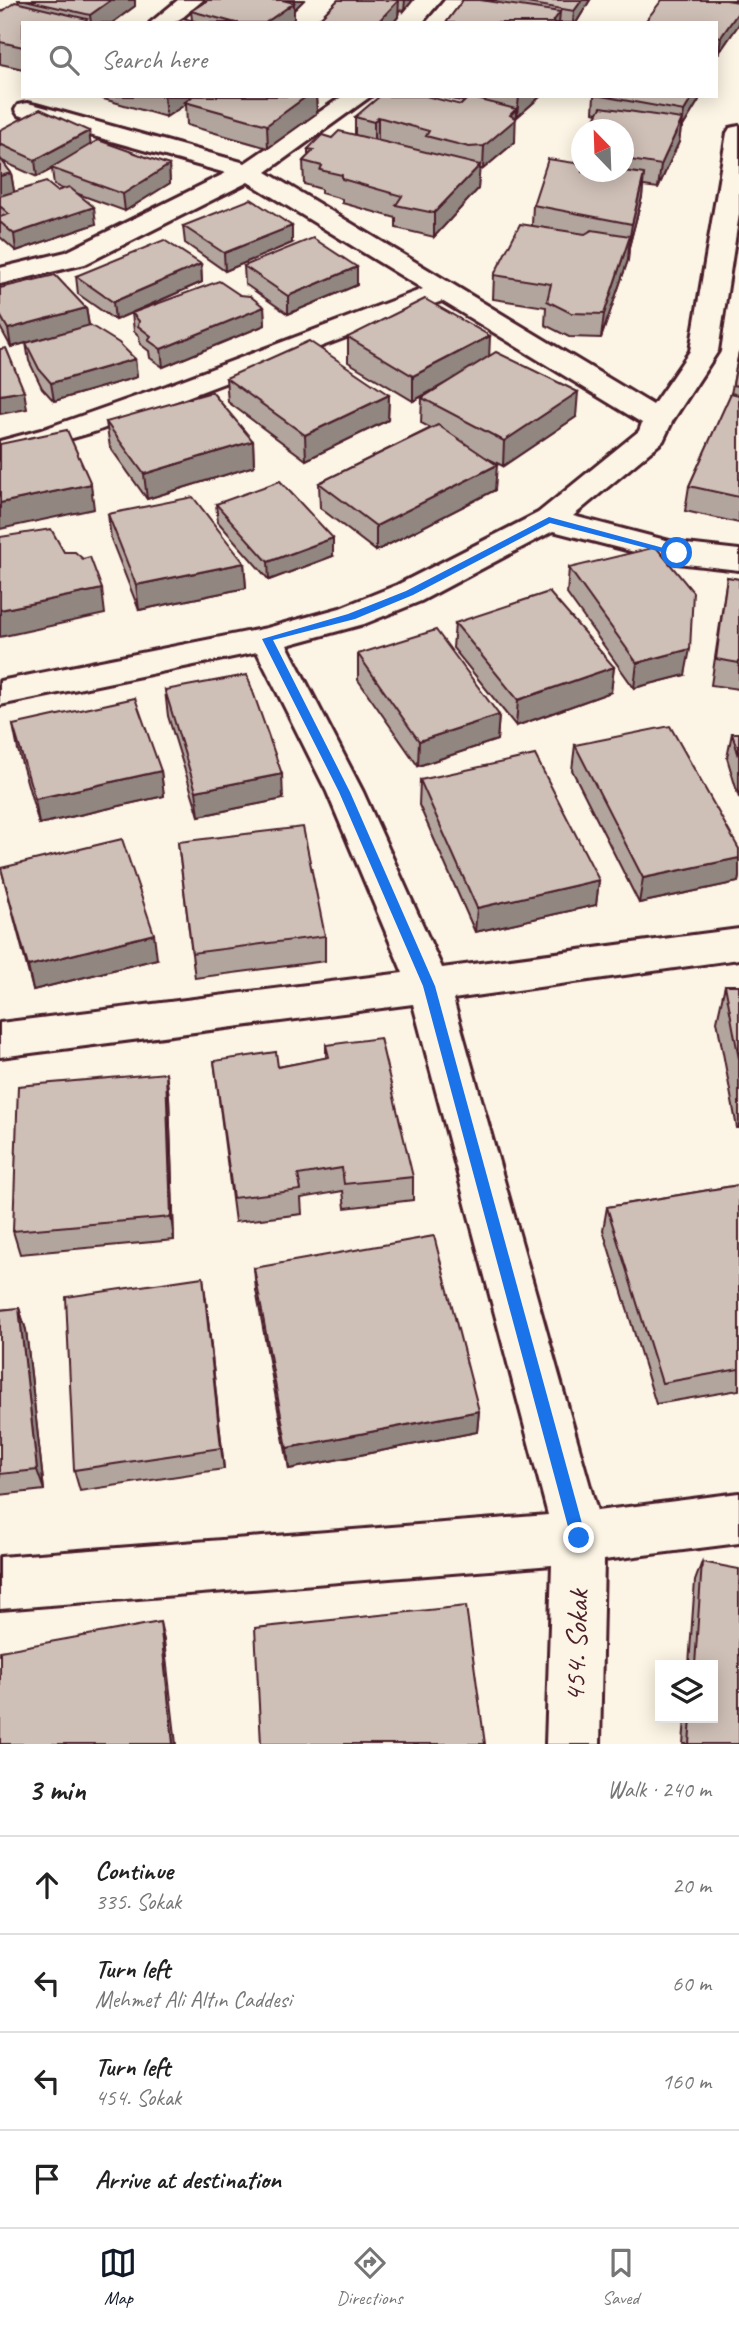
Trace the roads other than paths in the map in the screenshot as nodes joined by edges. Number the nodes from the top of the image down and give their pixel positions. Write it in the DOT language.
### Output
graph roads {
  1 [pos="192,0"];
  2 [pos="457,0"];
  3 [pos="164,21"];
  4 [pos="439,21"];
  5 [pos="356,98"];
  6 [pos="28,107"];
  7 [pos="738,139"];
  8 [pos="249,172"];
  9 [pos="0,276"];
  10 [pos="444,291"];
  11 [pos="658,420"];
  12 [pos="0,450"];
  13 [pos="549,520"];
  14 [pos="739,560"];
  15 [pos="267,639"];
  16 [pos="0,693"];
  17 [pos="739,944"];
  18 [pos="429,986"];
  19 [pos="0,1040"];
  20 [pos="739,1518"];
  21 [pos="579,1538"];
  22 [pos="0,1583"];
  23 [pos="573,1744"];
  1 -- 3 [label="street"];
  2 -- 4 [label="street"];
  5 -- 8 [label="street"];
  6 -- 8 [label="street"];
  7 -- 11 [label="street"];
  8 -- 9 [label="street"];
  8 -- 10 [label="street"];
  10 -- 11 [label="street"];
  10 -- 12 [label="street"];
  11 -- 13 [label="street"];
  13 -- 14 [label="street"];
  13 -- 15 [label="street"];
  15 -- 16 [label="street"];
  15 -- 18 [label="street, 454. Sokak"];
  17 -- 18 [label="street"];
  18 -- 19 [label="street"];
  18 -- 21 [label="street, 454. Sokak"];
  20 -- 21 [label="street"];
  21 -- 22 [label="street"];
  21 -- 23 [label="street, 454. Sokak"];
}
